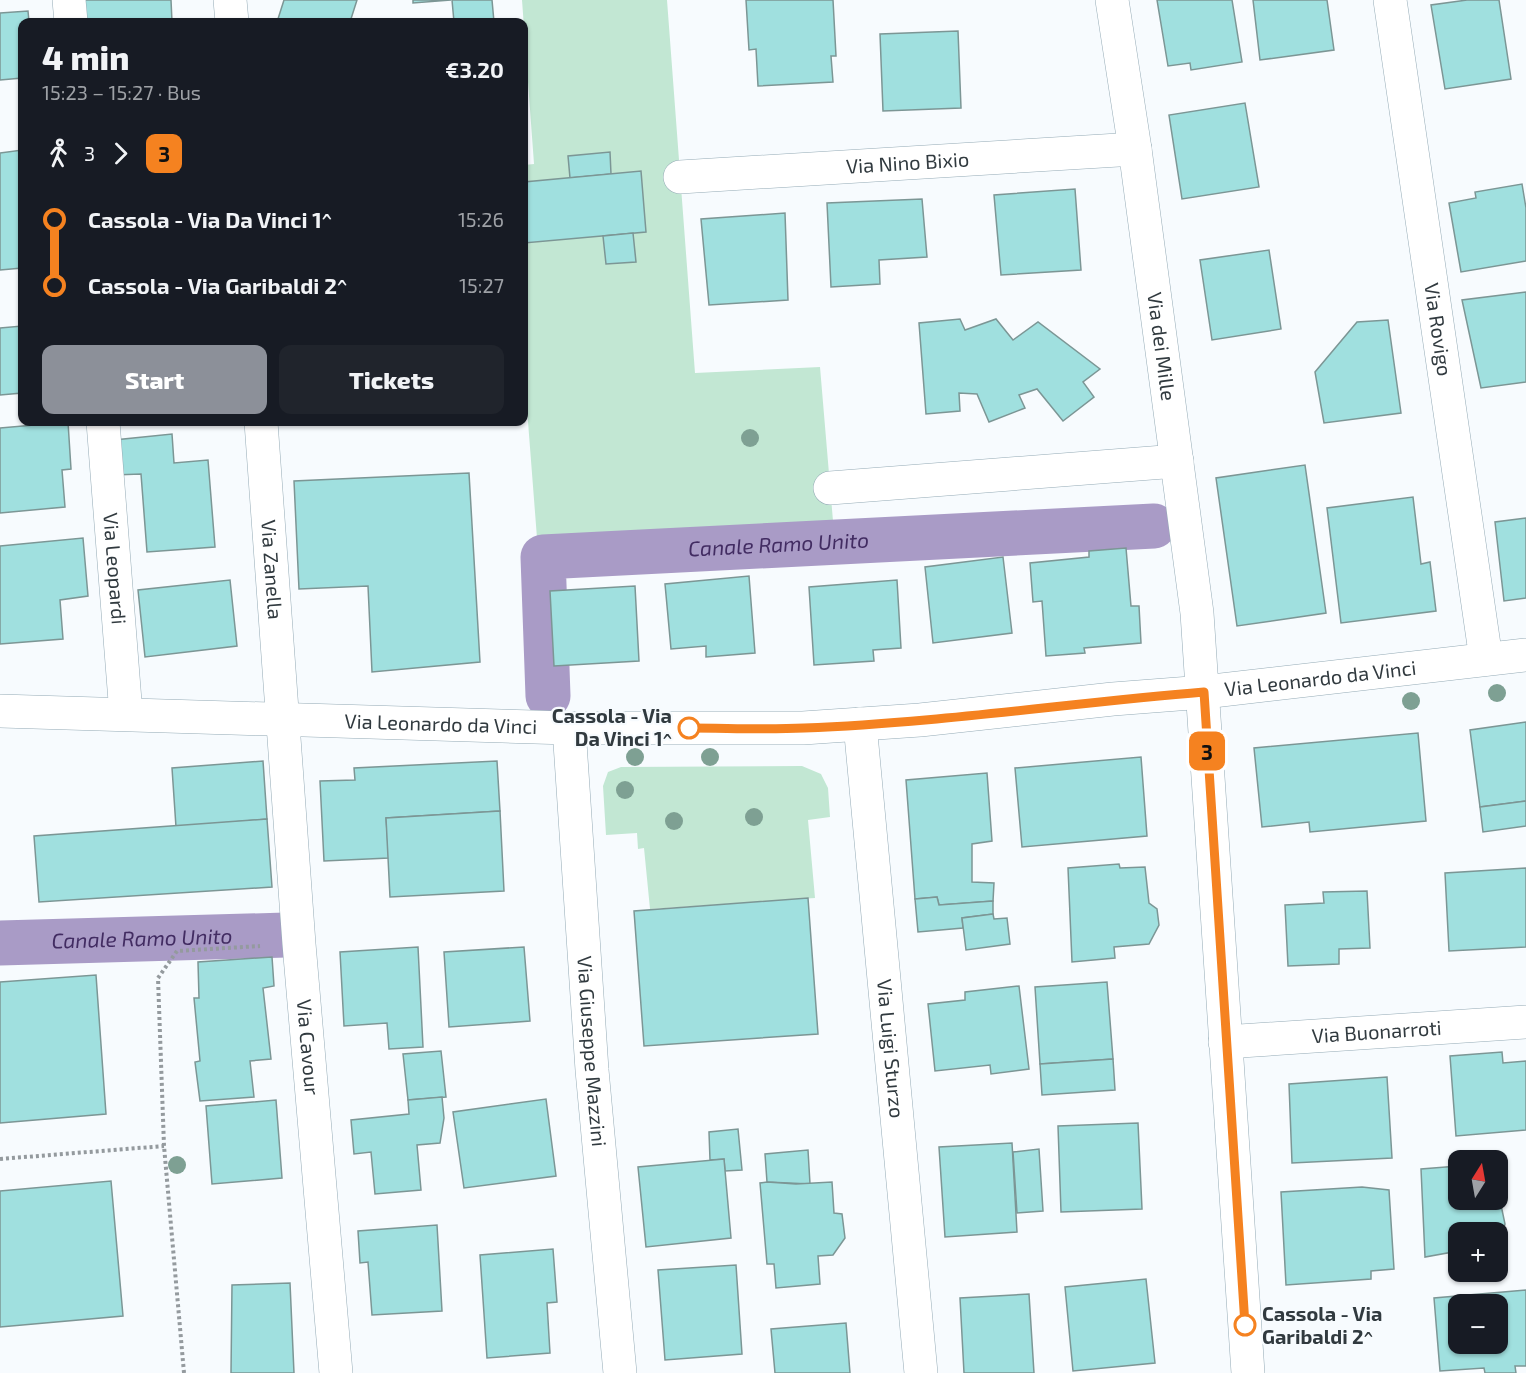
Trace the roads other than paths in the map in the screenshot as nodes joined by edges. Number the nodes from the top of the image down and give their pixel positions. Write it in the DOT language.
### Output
graph roads {
  1 [pos="69,0"];
  2 [pos="230,0"];
  3 [pos="1112,0"];
  4 [pos="1390,0"];
  5 [pos="71,18"];
  6 [pos="232,18"];
  7 [pos="1135,149"];
  8 [pos="681,177"];
  9 [pos="103,426"];
  10 [pos="261,426"];
  11 [pos="1177,461"];
  12 [pos="830,488"];
  13 [pos="1526,655"];
  14 [pos="1486,659"];
  15 [pos="1204,692"];
  16 [pos="0,711"];
  17 [pos="126,714"];
  18 [pos="283,720"];
  19 [pos="860,724"];
  20 [pos="569,728"];
  21 [pos="1526,1022"];
  22 [pos="1226,1042"];
  23 [pos="336,1373"];
  24 [pos="620,1373"];
  25 [pos="921,1373"];
  26 [pos="1248,1373"];
  1 -- 5 [label="street"];
  2 -- 6 [label="street"];
  3 -- 7 [label="street, Via dei Mille"];
  4 -- 14 [label="street, Via Rovigo"];
  7 -- 8 [label="street, Via Nino Bixio"];
  7 -- 11 [label="street, Via dei Mille"];
  9 -- 17 [label="street, Via Leopardi"];
  10 -- 18 [label="street, Via Zanella"];
  11 -- 12 [label="street"];
  11 -- 15 [label="street, Via dei Mille"];
  13 -- 14 [label="street, Via Leonardo da Vinci"];
  14 -- 15 [label="street, Via Leonardo da Vinci"];
  15 -- 19 [label="street, Via Leonardo da Vinci"];
  15 -- 22 [label="street, Via dei Mille"];
  16 -- 17 [label="street, Via Leonardo da Vinci"];
  17 -- 18 [label="street, Via Leonardo da Vinci"];
  18 -- 20 [label="street, Via Leonardo da Vinci"];
  18 -- 23 [label="street, Via Cavour"];
  19 -- 20 [label="street, Via Leonardo da Vinci"];
  19 -- 25 [label="street, Via Luigi Sturzo"];
  20 -- 24 [label="street, Via Giuseppe Mazzini"];
  21 -- 22 [label="street, Via Buonarroti"];
  22 -- 26 [label="street, Via dei Mille"];
}
